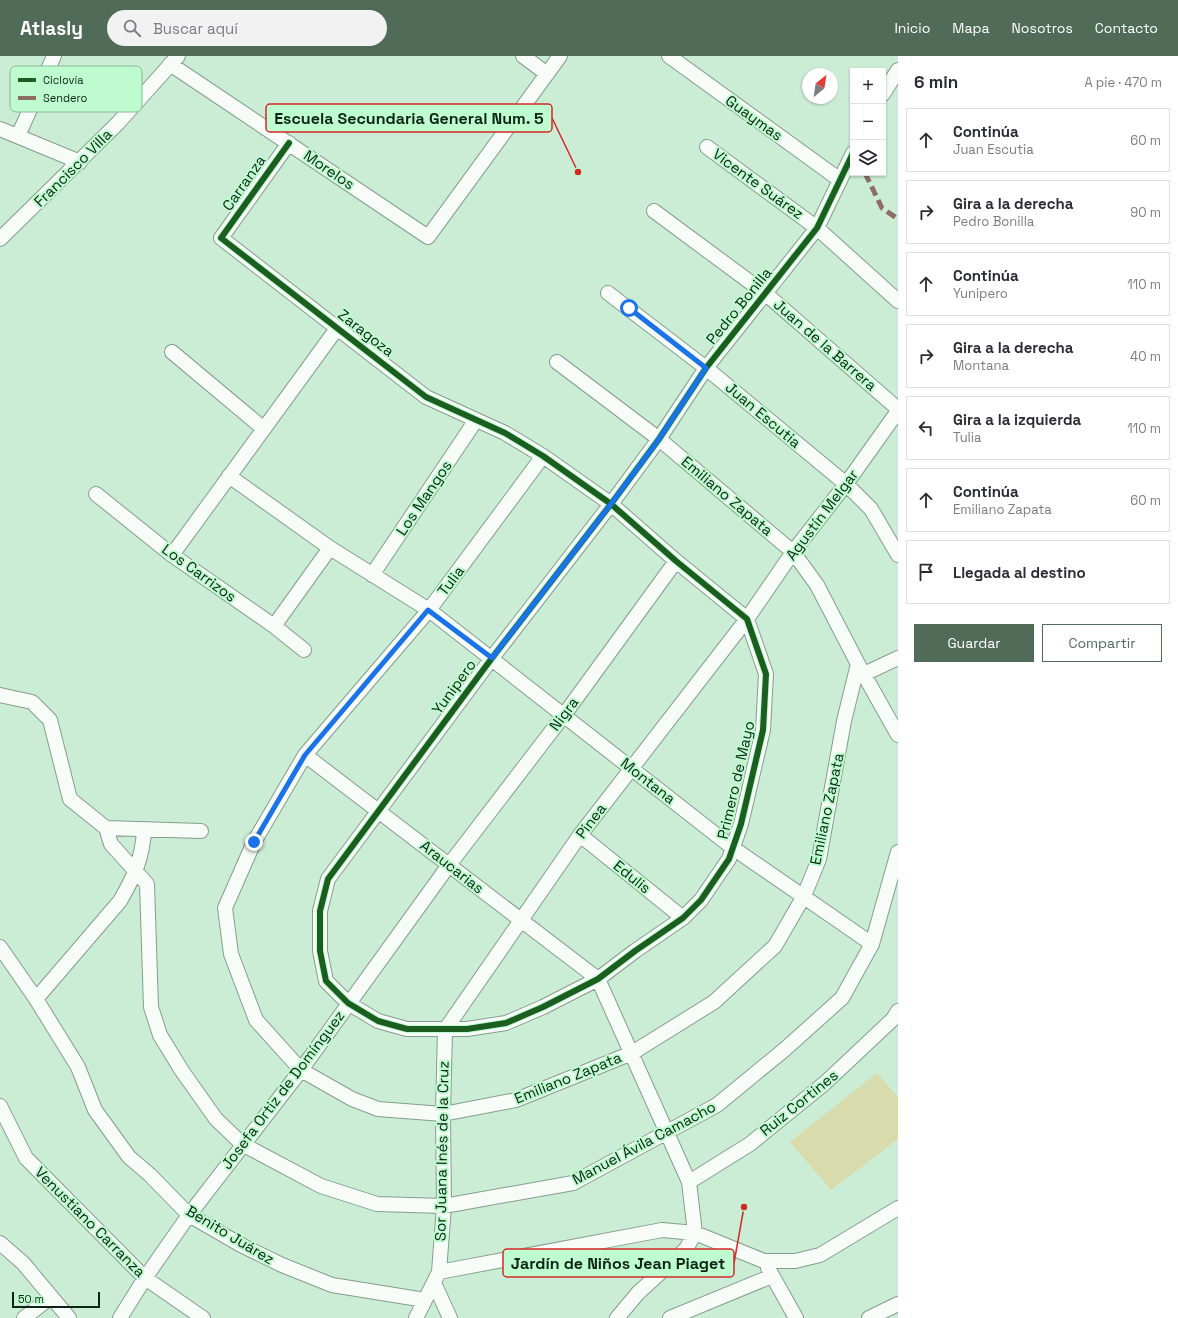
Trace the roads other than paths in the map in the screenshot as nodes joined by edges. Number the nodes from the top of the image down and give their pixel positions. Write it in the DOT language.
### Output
graph roads {
  1 [pos="54,56"];
  2 [pos="523,56"];
  3 [pos="560,56"];
  4 [pos="669,56"];
  5 [pos="173,59"];
  6 [pos="50,66"];
  7 [pos="898,70"];
  8 [pos="547,74"];
  9 [pos="886,89"];
  10 [pos="142,95"];
  11 [pos="29,112"];
  12 [pos="127,112"];
  13 [pos="0,129"];
  14 [pos="18,136"];
  15 [pos="289,143"];
  16 [pos="707,147"];
  17 [pos="850,159"];
  18 [pos="80,162"];
  19 [pos="840,180"];
  20 [pos="654,211"];
  21 [pos="817,228"];
  22 [pos="221,238"];
  23 [pos="0,239"];
  24 [pos="608,293"];
  25 [pos="766,294"];
  26 [pos="898,300"];
  27 [pos="338,327"];
  28 [pos="172,352"];
  29 [pos="557,362"];
  30 [pos="706,368"];
  31 [pos="898,410"];
  32 [pos="476,420"];
  33 [pos="264,429"];
  34 [pos="659,439"];
  35 [pos="543,456"];
  36 [pos="230,476"];
  37 [pos="846,484"];
  38 [pos="96,494"];
  39 [pos="611,504"];
  40 [pos="330,548"];
  41 [pos="794,552"];
  42 [pos="172,555"];
  43 [pos="898,555"];
  44 [pos="676,561"];
  45 [pos="372,575"];
  46 [pos="428,610"];
  47 [pos="747,619"];
  48 [pos="274,626"];
  49 [pos="304,650"];
  50 [pos="492,658"];
  51 [pos="898,658"];
  52 [pos="861,669"];
  53 [pos="0,695"];
  54 [pos="564,715"];
  55 [pos="898,735"];
  56 [pos="305,755"];
  57 [pos="632,768"];
  58 [pos="379,812"];
  59 [pos="106,828"];
  60 [pos="144,829"];
  61 [pos="201,831"];
  62 [pos="580,835"];
  63 [pos="733,848"];
  64 [pos="898,852"];
  65 [pos="449,865"];
  66 [pos="135,871"];
  67 [pos="804,896"];
  68 [pos="683,918"];
  69 [pos="520,920"];
  70 [pos="872,944"];
  71 [pos="0,946"];
  72 [pos="598,979"];
  73 [pos="36,999"];
  74 [pos="348,1002"];
  75 [pos="896,1018"];
  76 [pos="445,1030"];
  77 [pos="632,1053"];
  78 [pos="301,1070"];
  79 [pos="0,1106"];
  80 [pos="443,1114"];
  81 [pos="667,1134"];
  82 [pos="242,1144"];
  83 [pos="689,1182"];
  84 [pos="444,1206"];
  85 [pos="898,1208"];
  86 [pos="190,1215"];
  87 [pos="695,1233"];
  88 [pos="0,1243"];
  89 [pos="764,1261"];
  90 [pos="772,1276"];
  91 [pos="436,1277"];
  92 [pos="145,1278"];
  93 [pos="51,1297"];
  94 [pos="425,1300"];
  95 [pos="898,1304"];
  96 [pos="24,1318"];
  97 [pos="69,1318"];
  98 [pos="120,1318"];
  99 [pos="203,1318"];
  100 [pos="416,1318"];
  101 [pos="450,1318"];
  102 [pos="617,1318"];
  103 [pos="670,1318"];
  104 [pos="796,1318"];
  105 [pos="869,1318"];
  1 -- 6 [label="street"];
  2 -- 8 [label="street"];
  3 -- 8 [label="street"];
  4 -- 19 [label="street, Guaymas"];
  5 -- 10 [label="street, Francisco Villa"];
  5 -- 15 [label="street, Morelos"];
  7 -- 9 [label="street"];
  8 -- 15 [label="street, Morelos"];
  11 -- 14 [label="street"];
  12 -- 18 [label="street, Francisco Villa"];
  13 -- 14 [label="street"];
  14 -- 18 [label="street"];
  15 -- 22 [label="street, Carranza"];
  16 -- 21 [label="street, Vicente Suárez"];
  17 -- 19 [label="street, Pedro Bonilla"];
  18 -- 23 [label="street, Francisco Villa"];
  19 -- 21 [label="street, Pedro Bonilla"];
  20 -- 25 [label="street, Juan de la Barrera"];
  21 -- 25 [label="street, Pedro Bonilla"];
  21 -- 26 [label="street, Vicente Suárez"];
  22 -- 27 [label="street, Zaragoza"];
  24 -- 30 [label="street, Juan Escutia"];
  25 -- 30 [label="street, Pedro Bonilla"];
  25 -- 31 [label="street, Juan de la Barrera"];
  27 -- 32 [label="street, Zaragoza"];
  27 -- 33 [label="street"];
  28 -- 33 [label="street"];
  29 -- 34 [label="street, Emiliano Zapata"];
  30 -- 34 [label="street, Pedro Bonilla"];
  30 -- 37 [label="street, Juan Escutia"];
  31 -- 37 [label="street, Agustín Melgar"];
  32 -- 35 [label="street, Zaragoza"];
  32 -- 45 [label="street, Los Mangos"];
  33 -- 36 [label="street"];
  34 -- 39 [label="street, Pedro Bonilla"];
  34 -- 41 [label="street, Emiliano Zapata"];
  35 -- 39 [label="street"];
  35 -- 46 [label="street, Tulia"];
  36 -- 40 [label="street, Montana"];
  36 -- 42 [label="street"];
  37 -- 41 [label="street, Agustín Melgar"];
  37 -- 43 [label="street, Juan Escutia"];
  38 -- 42 [label="street, Los Carrizos"];
  39 -- 44 [label="street"];
  39 -- 50 [label="street, Yunipero"];
  40 -- 45 [label="street, Montana"];
  40 -- 48 [label="street"];
  41 -- 47 [label="street, Agustín Melgar"];
  41 -- 52 [label="street, Emiliano Zapata"];
  42 -- 48 [label="street, Los Carrizos"];
  44 -- 47 [label="street"];
  44 -- 54 [label="street, Nigra"];
  45 -- 46 [label="street, Montana"];
  46 -- 50 [label="street, Montana"];
  46 -- 56 [label="street, Tulia"];
  47 -- 57 [label="street, Pinea"];
  47 -- 63 [label="street, Primero de Mayo"];
  48 -- 49 [label="street, Los Carrizos"];
  50 -- 54 [label="street, Montana"];
  50 -- 58 [label="street, Yunipero"];
  51 -- 52 [label="street"];
  52 -- 55 [label="street, Emiliano Zapata"];
  52 -- 67 [label="street, Emiliano Zapata"];
  53 -- 59 [label="street"];
  54 -- 57 [label="street, Montana"];
  54 -- 65 [label="street, Nigra"];
  56 -- 58 [label="street, Araucarias"];
  56 -- 78 [label="street, Emiliano Zapata"];
  57 -- 62 [label="street, Pinea"];
  57 -- 63 [label="street, Montana"];
  58 -- 65 [label="street, Araucarias"];
  58 -- 74 [label="street"];
  59 -- 60 [label="street"];
  59 -- 66 [label="street, Manuel Ávila Camacho"];
  60 -- 61 [label="street"];
  60 -- 66 [label="street"];
  62 -- 68 [label="street, Edulis"];
  62 -- 69 [label="street, Pinea"];
  63 -- 67 [label="street, Montana"];
  63 -- 68 [label="street, Primero de Mayo"];
  64 -- 70 [label="street, Manuel Ávila Camacho"];
  65 -- 69 [label="street, Araucarias"];
  65 -- 74 [label="street, Josefa Ortiz de Domínguez"];
  66 -- 73 [label="street"];
  66 -- 82 [label="street, Manuel Ávila Camacho"];
  67 -- 70 [label="street, Montana"];
  67 -- 77 [label="street, Emiliano Zapata"];
  68 -- 72 [label="street, Primero de Mayo"];
  69 -- 72 [label="street, Araucarias"];
  69 -- 76 [label="street, Pinea"];
  70 -- 81 [label="street, Manuel Ávila Camacho"];
  71 -- 73 [label="street, Benito Juárez"];
  72 -- 76 [label="street"];
  72 -- 77 [label="street"];
  73 -- 86 [label="street, Benito Juárez"];
  74 -- 76 [label="street"];
  74 -- 78 [label="street, Josefa Ortiz de Domínguez"];
  75 -- 83 [label="street, Ruiz Cortines"];
  76 -- 80 [label="street, Sor Juana Inés de la Cruz"];
  77 -- 80 [label="street, Emiliano Zapata"];
  77 -- 81 [label="street"];
  78 -- 80 [label="street, Emiliano Zapata"];
  78 -- 82 [label="street, Josefa Ortiz de Domínguez"];
  79 -- 92 [label="street, Venustiano Carranza"];
  80 -- 84 [label="street, Sor Juana Inés de la Cruz"];
  81 -- 83 [label="street"];
  81 -- 84 [label="street, Manuel Ávila Camacho"];
  82 -- 84 [label="street, Manuel Ávila Camacho"];
  82 -- 86 [label="street, Josefa Ortiz de Domínguez"];
  83 -- 87 [label="street"];
  84 -- 91 [label="street, Sor Juana Inés de la Cruz"];
  85 -- 89 [label="street"];
  86 -- 92 [label="street, Josefa Ortiz de Domínguez"];
  86 -- 94 [label="street, Benito Juárez"];
  87 -- 89 [label="street"];
  87 -- 91 [label="street"];
  87 -- 102 [label="street"];
  88 -- 93 [label="street"];
  89 -- 90 [label="street"];
  90 -- 103 [label="street"];
  90 -- 104 [label="street"];
  91 -- 94 [label="street"];
  91 -- 101 [label="street"];
  92 -- 98 [label="street, Josefa Ortiz de Domínguez"];
  92 -- 99 [label="street, Venustiano Carranza"];
  93 -- 96 [label="street"];
  93 -- 97 [label="street"];
  94 -- 100 [label="street"];
  95 -- 105 [label="street"];
}
